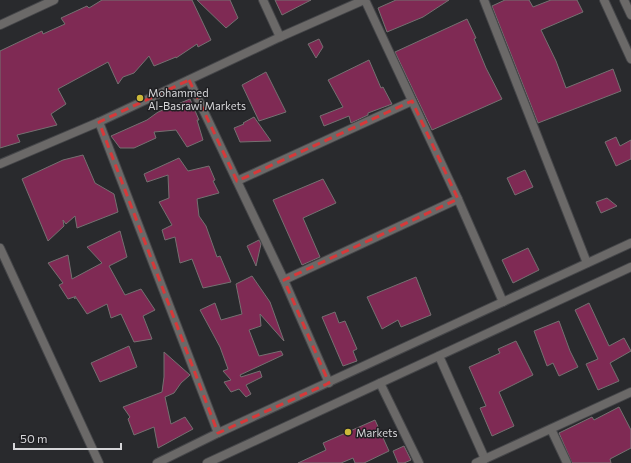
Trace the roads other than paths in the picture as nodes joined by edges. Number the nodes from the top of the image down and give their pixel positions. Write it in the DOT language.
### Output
graph roads {
  1 [pos="54,0"];
  2 [pos="263,0"];
  3 [pos="364,0"];
  4 [pos="484,0"];
  5 [pos="604,0"];
  6 [pos="37,3"];
  7 [pos="0,25"];
  8 [pos="280,37"];
  9 [pos="631,58"];
  10 [pos="190,80"];
  11 [pos="412,102"];
  12 [pos="99,122"];
  13 [pos="0,164"];
  14 [pos="237,181"];
  15 [pos="458,199"];
  16 [pos="631,243"];
  17 [pos="0,248"];
  18 [pos="587,263"];
  19 [pos="631,267"];
  20 [pos="284,280"];
  21 [pos="503,302"];
  22 [pos="439,356"];
  23 [pos="329,383"];
  24 [pos="380,383"];
  25 [pos="631,392"];
  26 [pos="551,429"];
  27 [pos="218,433"];
  28 [pos="485,459"];
  29 [pos="99,463"];
  30 [pos="157,463"];
  31 [pos="207,463"];
  32 [pos="419,463"];
  33 [pos="476,463"];
  34 [pos="567,463"];
  1 -- 6 [label="street"];
  2 -- 8 [label="street"];
  3 -- 8 [label="street"];
  3 -- 11 [label="street"];
  4 -- 18 [label="street"];
  5 -- 9 [label="street"];
  6 -- 7 [label="street"];
  8 -- 10 [label="street"];
  10 -- 12 [label="street"];
  10 -- 14 [label="street"];
  11 -- 14 [label="street"];
  11 -- 15 [label="street"];
  12 -- 13 [label="street"];
  12 -- 27 [label="street"];
  14 -- 20 [label="street"];
  15 -- 20 [label="street"];
  15 -- 21 [label="street"];
  16 -- 18 [label="street"];
  17 -- 29 [label="street"];
  18 -- 21 [label="street"];
  19 -- 22 [label="street"];
  20 -- 23 [label="street"];
  21 -- 23 [label="street"];
  22 -- 24 [label="street"];
  22 -- 28 [label="street"];
  23 -- 27 [label="street"];
  24 -- 31 [label="street"];
  24 -- 32 [label="street"];
  25 -- 26 [label="street"];
  26 -- 28 [label="street"];
  26 -- 34 [label="street"];
  27 -- 30 [label="street"];
  28 -- 33 [label="street"];
}
